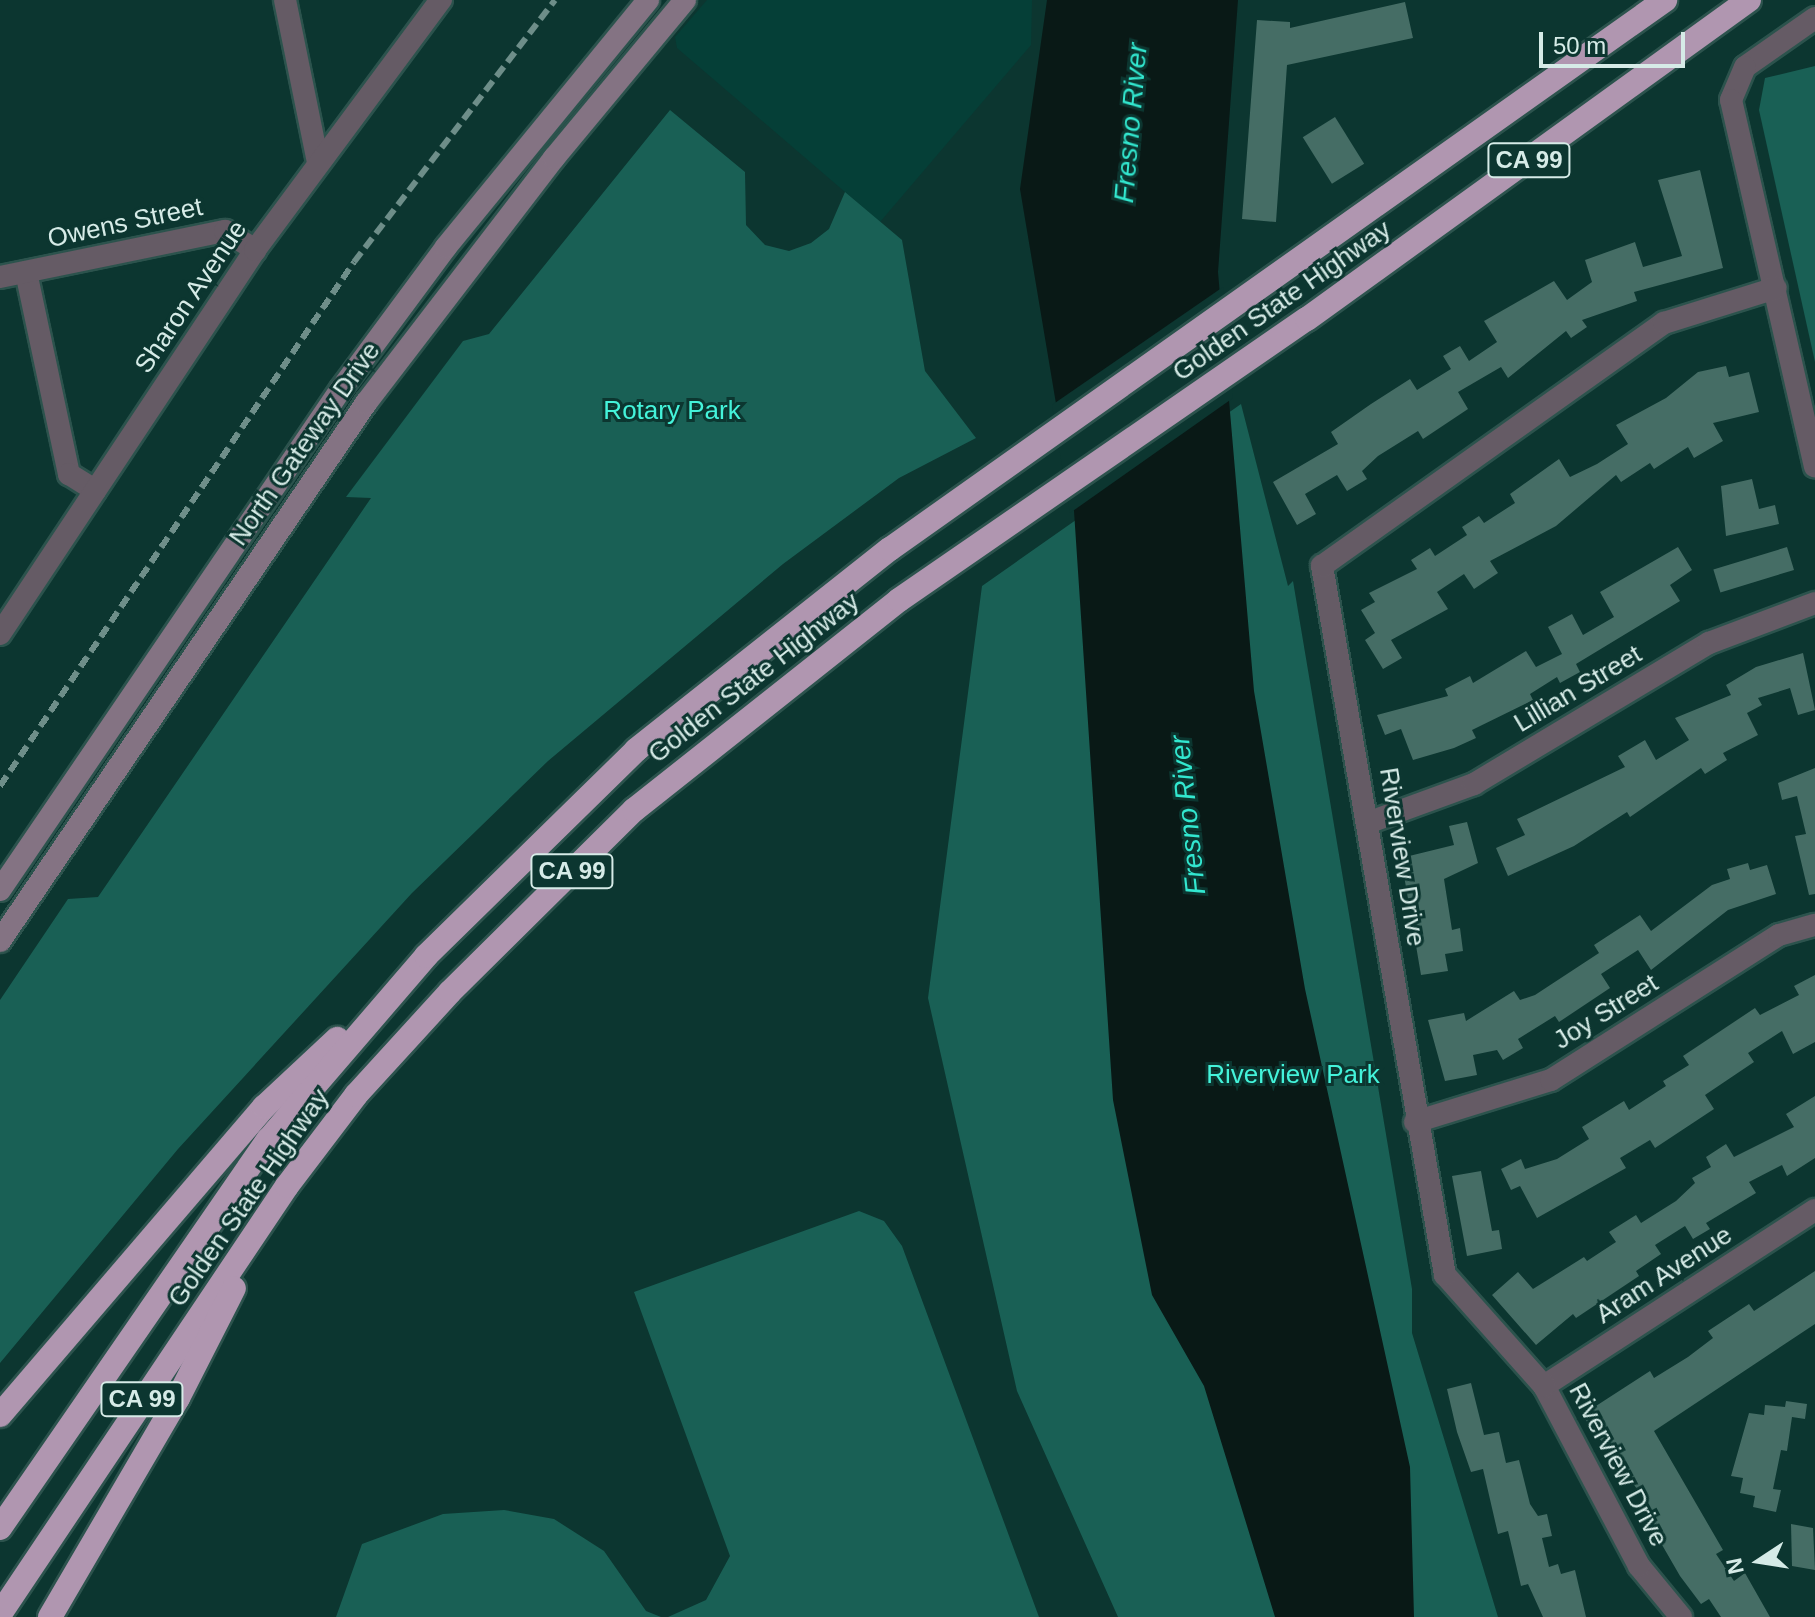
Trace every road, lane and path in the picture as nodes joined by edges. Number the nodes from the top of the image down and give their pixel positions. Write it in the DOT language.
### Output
graph roads {
  1 [pos="285,0"];
  2 [pos="441,0"];
  3 [pos="648,0"];
  4 [pos="685,0"];
  5 [pos="1665,0"];
  6 [pos="1749,0"];
  7 [pos="1815,18"];
  8 [pos="318,162"];
  9 [pos="255,250"];
  10 [pos="26,272"];
  11 [pos="0,277"];
  12 [pos="1776,288"];
  13 [pos="1815,466"];
  14 [pos="95,490"];
  15 [pos="1815,603"];
  16 [pos="0,634"];
  17 [pos="1370,822"];
  18 [pos="0,890"];
  19 [pos="1815,925"];
  20 [pos="0,941"];
  21 [pos="426,956"];
  22 [pos="1415,1122"];
  23 [pos="287,1186"];
  24 [pos="1815,1210"];
  25 [pos="1544,1386"];
  26 [pos="0,1415"];
  27 [pos="0,1528"];
  28 [pos="0,1614"];
  29 [pos="50,1617"];
  30 [pos="1681,1617"];
  1 -- 8 [label="street"];
  2 -- 8 [label="street, Sharon Avenue"];
  3 -- 18 [label="main road, North Gateway Drive"];
  4 -- 20 [label="main road, North Gateway Drive"];
  5 -- 21 [label="highway, Golden State Highway / CA 99"];
  6 -- 23 [label="highway, Golden State Highway / CA 99"];
  7 -- 12 [label="street"];
  8 -- 9 [label="street, Sharon Avenue"];
  9 -- 10 [label="street, Owens Street"];
  9 -- 14 [label="street, Sharon Avenue"];
  10 -- 11 [label="street, Owens Street"];
  10 -- 14 [label="street"];
  12 -- 13 [label="street"];
  12 -- 17 [label="street, Riverview Drive"];
  14 -- 16 [label="street, Sharon Avenue"];
  15 -- 17 [label="street, Lillian Street"];
  17 -- 22 [label="street, Riverview Drive"];
  19 -- 22 [label="street, Joy Street"];
  21 -- 26 [label="highway"];
  21 -- 27 [label="highway, Golden State Highway / CA 99"];
  22 -- 25 [label="street, Riverview Drive"];
  23 -- 28 [label="highway, Golden State Highway / CA 99"];
  23 -- 29 [label="highway"];
  24 -- 25 [label="street, Aram Avenue"];
  25 -- 30 [label="street, Riverview Drive"];
}
